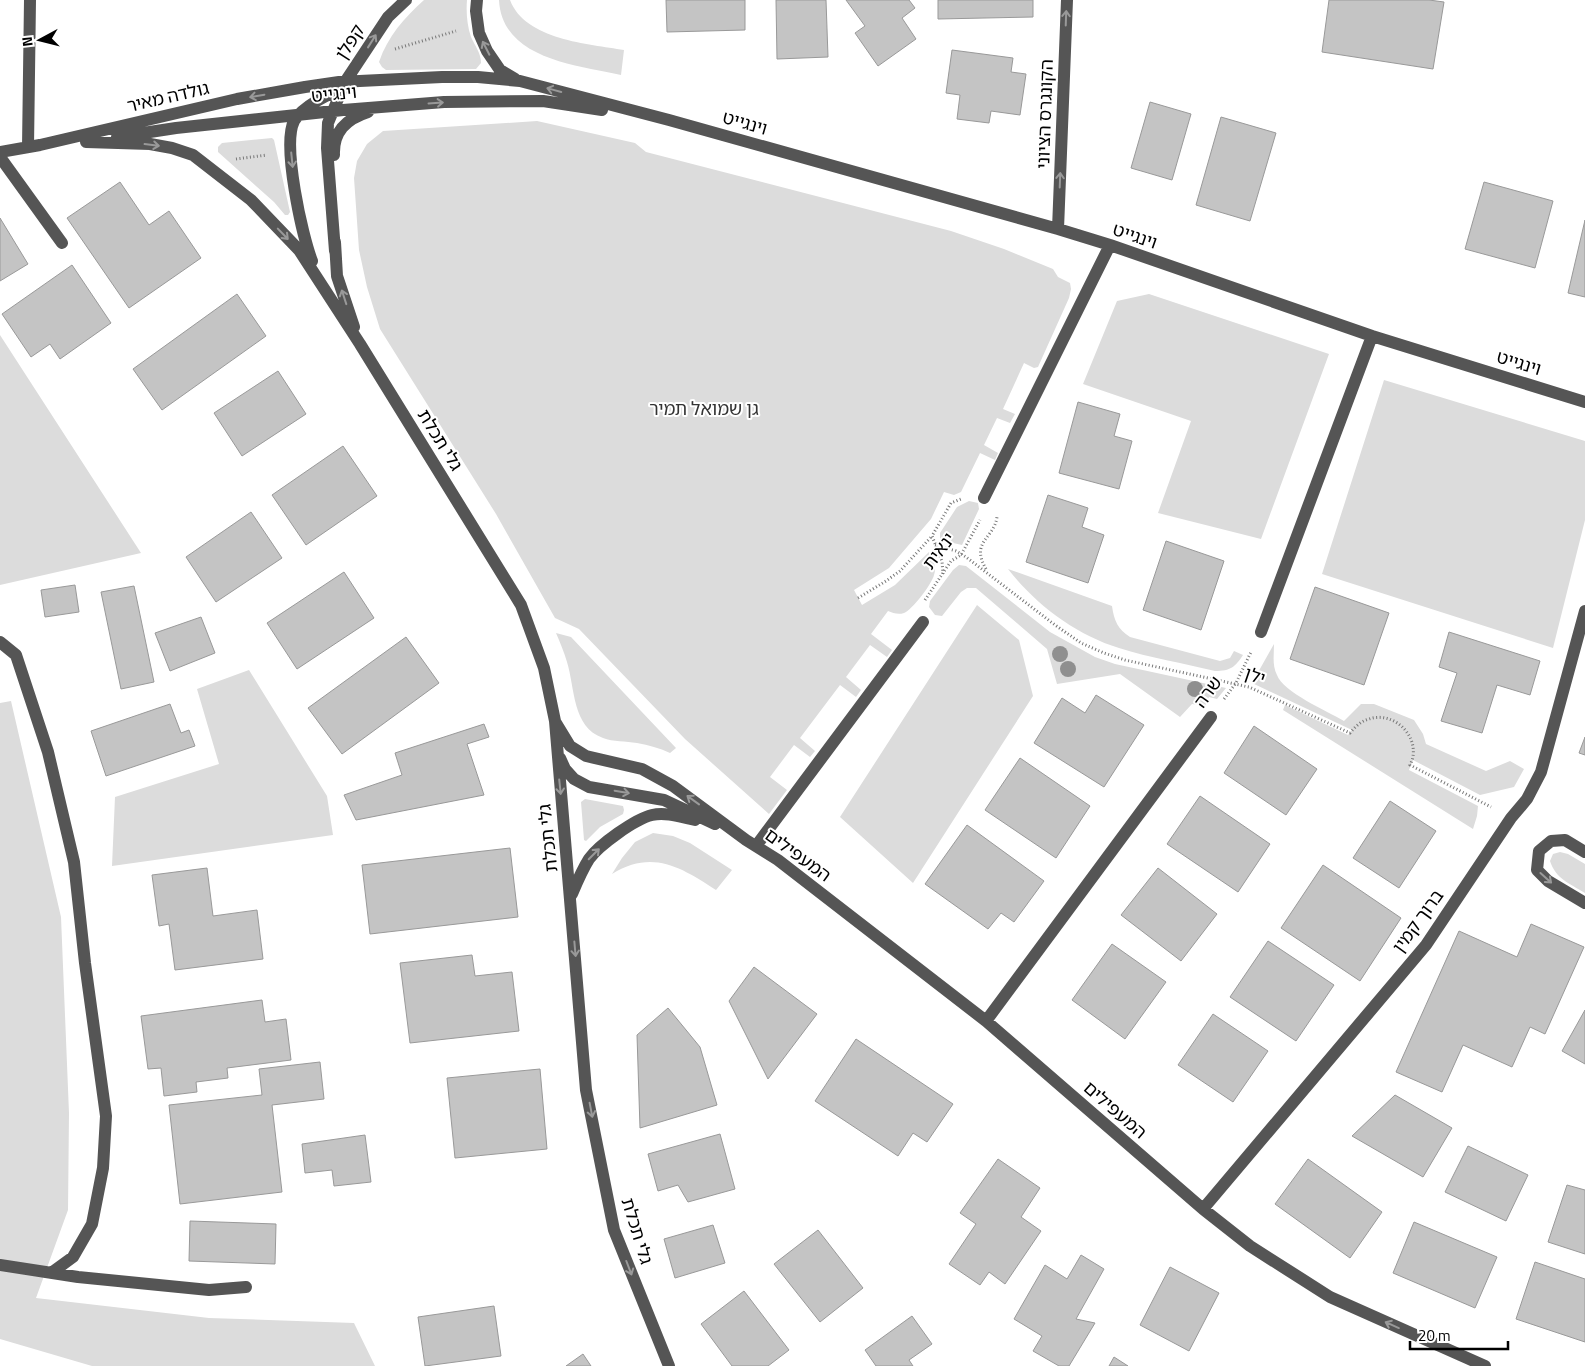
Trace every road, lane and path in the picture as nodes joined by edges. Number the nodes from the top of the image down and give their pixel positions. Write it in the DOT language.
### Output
graph roads {
  1 [pos="30,0"];
  2 [pos="406,0"];
  3 [pos="478,0"];
  4 [pos="1067,0"];
  5 [pos="460,30"];
  6 [pos="392,48"];
  7 [pos="520,81"];
  8 [pos="344,85"];
  9 [pos="305,87"];
  10 [pos="387,107"];
  11 [pos="332,111"];
  12 [pos="300,115"];
  13 [pos="669,120"];
  14 [pos="86,142"];
  15 [pos="34,146"];
  16 [pos="0,152"];
  17 [pos="269,155"];
  18 [pos="0,157"];
  19 [pos="235,159"];
  20 [pos="1058,229"];
  21 [pos="62,243"];
  22 [pos="1110,245"];
  23 [pos="335,251"];
  24 [pos="322,284"];
  25 [pos="1372,336"];
  26 [pos="360,344"];
  27 [pos="1585,402"];
  28 [pos="984,505"];
  29 [pos="932,536"];
  30 [pos="935,545"];
  31 [pos="961,555"];
  32 [pos="987,572"];
  33 [pos="943,574"];
  34 [pos="858,598"];
  35 [pos="1585,611"];
  36 [pos="923,622"];
  37 [pos="1261,632"];
  38 [pos="0,642"];
  39 [pos="1236,683"];
  40 [pos="1211,717"];
  41 [pos="555,721"];
  42 [pos="557,750"];
  43 [pos="1511,818"];
  44 [pos="717,825"];
  45 [pos="751,843"];
  46 [pos="1585,852"];
  47 [pos="571,896"];
  48 [pos="1585,903"];
  49 [pos="986,1021"];
  50 [pos="1202,1209"];
  51 [pos="0,1265"];
  52 [pos="52,1273"];
  53 [pos="246,1287"];
  54 [pos="668,1366"];
  55 [pos="1485,1366"];
  1 -- 15 [label="street"];
  8 -- 2 [label="street, קפלן, one-way"];
  7 -- 3 [label="street, one-way"];
  20 -- 4 [label="street, הקונגרס הציוני, one-way"];
  5 -- 6 [label="path"];
  7 -- 8 [label="street, וינגייט"];
  13 -- 7 [label="street, וינגייט, one-way"];
  8 -- 9 [label="street, וינגייט"];
  8 -- 11 [label="street, גלי תכלת"];
  8 -- 12 [label="street, וינגייט"];
  9 -- 15 [label="street, גולדה מאיר, one-way"];
  10 -- 11 [label="street, וינגייט"];
  10 -- 13 [label="street, וינגייט, one-way"];
  10 -- 23 [label="street, גלי תכלת"];
  11 -- 12 [label="street, וינגייט"];
  11 -- 23 [label="street, גלי תכלת"];
  12 -- 14 [label="street, גולדה מאיר"];
  12 -- 24 [label="street, גלי תכלת, one-way"];
  13 -- 20 [label="street, וינגייט"];
  14 -- 15 [label="street, גולדה מאיר"];
  14 -- 24 [label="street, גלי תכלת, one-way"];
  15 -- 16 [label="street, גולדה מאיר"];
  17 -- 19 [label="path"];
  18 -- 21 [label="street"];
  20 -- 22 [label="street, וינגייט"];
  22 -- 25 [label="street, וינגייט"];
  22 -- 28 [label="street"];
  26 -- 23 [label="street, גלי תכלת, one-way"];
  24 -- 26 [label="street, גלי תכלת"];
  25 -- 27 [label="street, וינגייט"];
  25 -- 37 [label="street"];
  26 -- 41 [label="street, גלי תכלת"];
  28 -- 29 [label="path"];
  28 -- 31 [label="path, ינאית"];
  28 -- 32 [label="path"];
  29 -- 30 [label="path"];
  29 -- 34 [label="path"];
  30 -- 31 [label="path, ילן"];
  30 -- 33 [label="path"];
  31 -- 32 [label="path, ילן"];
  31 -- 33 [label="path, ינאית"];
  32 -- 39 [label="path, ילן"];
  33 -- 36 [label="path, ינאית"];
  35 -- 43 [label="street, ברוך קמין"];
  36 -- 45 [label="street"];
  37 -- 39 [label="path, שרה"];
  38 -- 52 [label="street"];
  39 -- 40 [label="path, שרה"];
  39 -- 43 [label="path, ילן"];
  40 -- 49 [label="street, שרה"];
  41 -- 42 [label="street, גלי תכלת"];
  45 -- 41 [label="street, המעפילים, one-way"];
  42 -- 44 [label="street, המעפילים, one-way"];
  42 -- 47 [label="street, גלי תכלת, one-way"];
  43 -- 50 [label="street, ברוך קמין"];
  44 -- 45 [label="street, המעפילים"];
  47 -- 44 [label="street, המעפילים, one-way"];
  45 -- 49 [label="street, המעפילים"];
  46 -- 48 [label="street, one-way"];
  47 -- 54 [label="street, גלי תכלת, one-way"];
  49 -- 50 [label="street, המעפילים"];
  55 -- 50 [label="street, המעפילים, one-way"];
  51 -- 52 [label="street"];
  52 -- 53 [label="street"];
}
